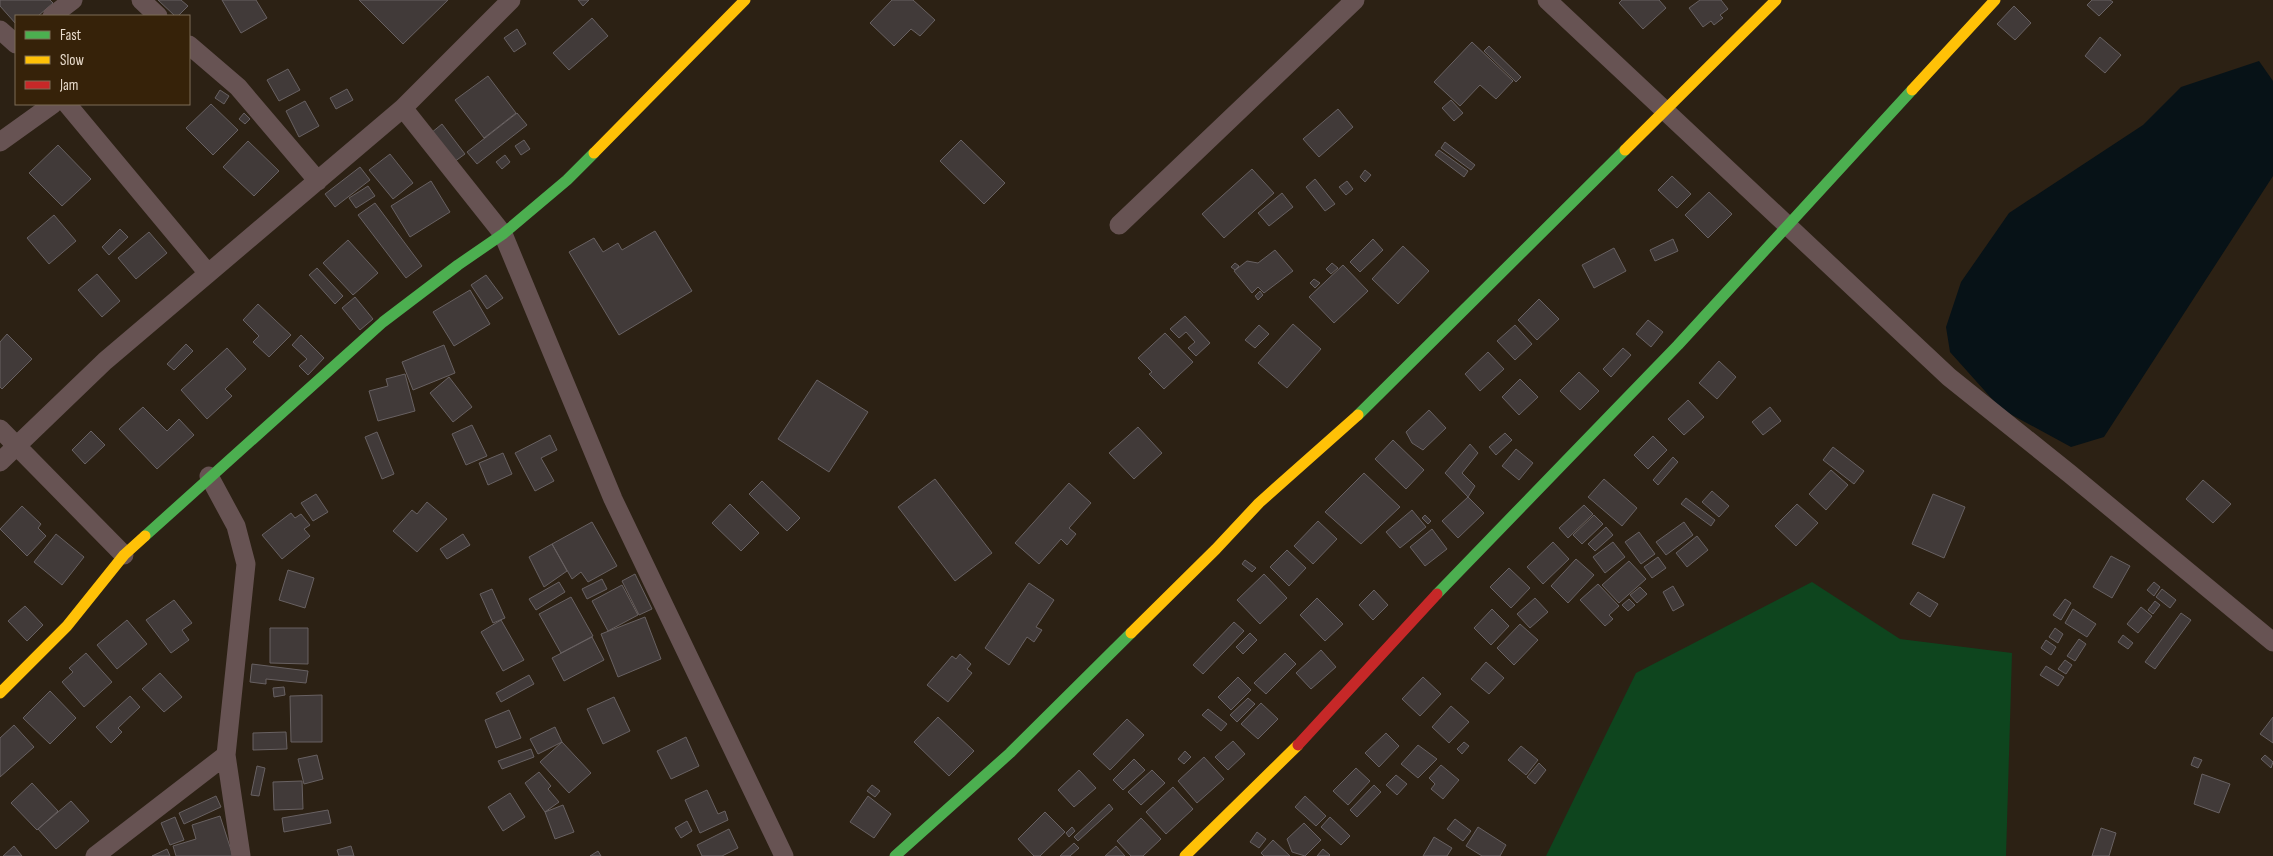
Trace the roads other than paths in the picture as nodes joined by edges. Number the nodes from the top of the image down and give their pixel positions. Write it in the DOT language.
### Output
graph roads {
  1 [pos="73,0"];
  2 [pos="141,0"];
  3 [pos="511,0"];
  4 [pos="744,0"];
  5 [pos="1355,0"];
  6 [pos="1547,0"];
  7 [pos="1776,0"];
  8 [pos="1995,0"];
  9 [pos="53,15"];
  10 [pos="157,15"];
  11 [pos="0,30"];
  12 [pos="15,44"];
  13 [pos="190,46"];
  14 [pos="52,105"];
  15 [pos="68,105"];
  16 [pos="403,108"];
  17 [pos="1665,110"];
  18 [pos="0,142"];
  19 [pos="318,181"];
  20 [pos="1119,225"];
  21 [pos="1788,225"];
  22 [pos="503,234"];
  23 [pos="207,272"];
  24 [pos="0,430"];
  25 [pos="16,447"];
  26 [pos="0,462"];
  27 [pos="209,476"];
  28 [pos="124,555"];
  29 [pos="2273,642"];
  30 [pos="0,693"];
  31 [pos="226,755"];
  32 [pos="1203,849"];
  33 [pos="95,856"];
  34 [pos="241,856"];
  35 [pos="784,856"];
  36 [pos="895,856"];
  37 [pos="1185,856"];
  1 -- 9 [label="street"];
  2 -- 10 [label="street"];
  3 -- 16 [label="street"];
  4 -- 22 [label="street"];
  5 -- 20 [label="street"];
  6 -- 17 [label="street"];
  7 -- 17 [label="street"];
  8 -- 21 [label="street"];
  11 -- 12 [label="street"];
  13 -- 19 [label="street"];
  14 -- 18 [label="street"];
  15 -- 23 [label="street"];
  16 -- 19 [label="street"];
  16 -- 22 [label="street"];
  17 -- 21 [label="street"];
  17 -- 36 [label="street"];
  19 -- 23 [label="street"];
  21 -- 29 [label="street"];
  21 -- 32 [label="street"];
  22 -- 27 [label="street"];
  22 -- 35 [label="street"];
  23 -- 25 [label="street"];
  24 -- 25 [label="street"];
  25 -- 26 [label="street"];
  25 -- 28 [label="street"];
  27 -- 28 [label="street"];
  27 -- 31 [label="street"];
  28 -- 30 [label="street"];
  31 -- 33 [label="street"];
  31 -- 34 [label="street"];
  32 -- 37 [label="street"];
}
